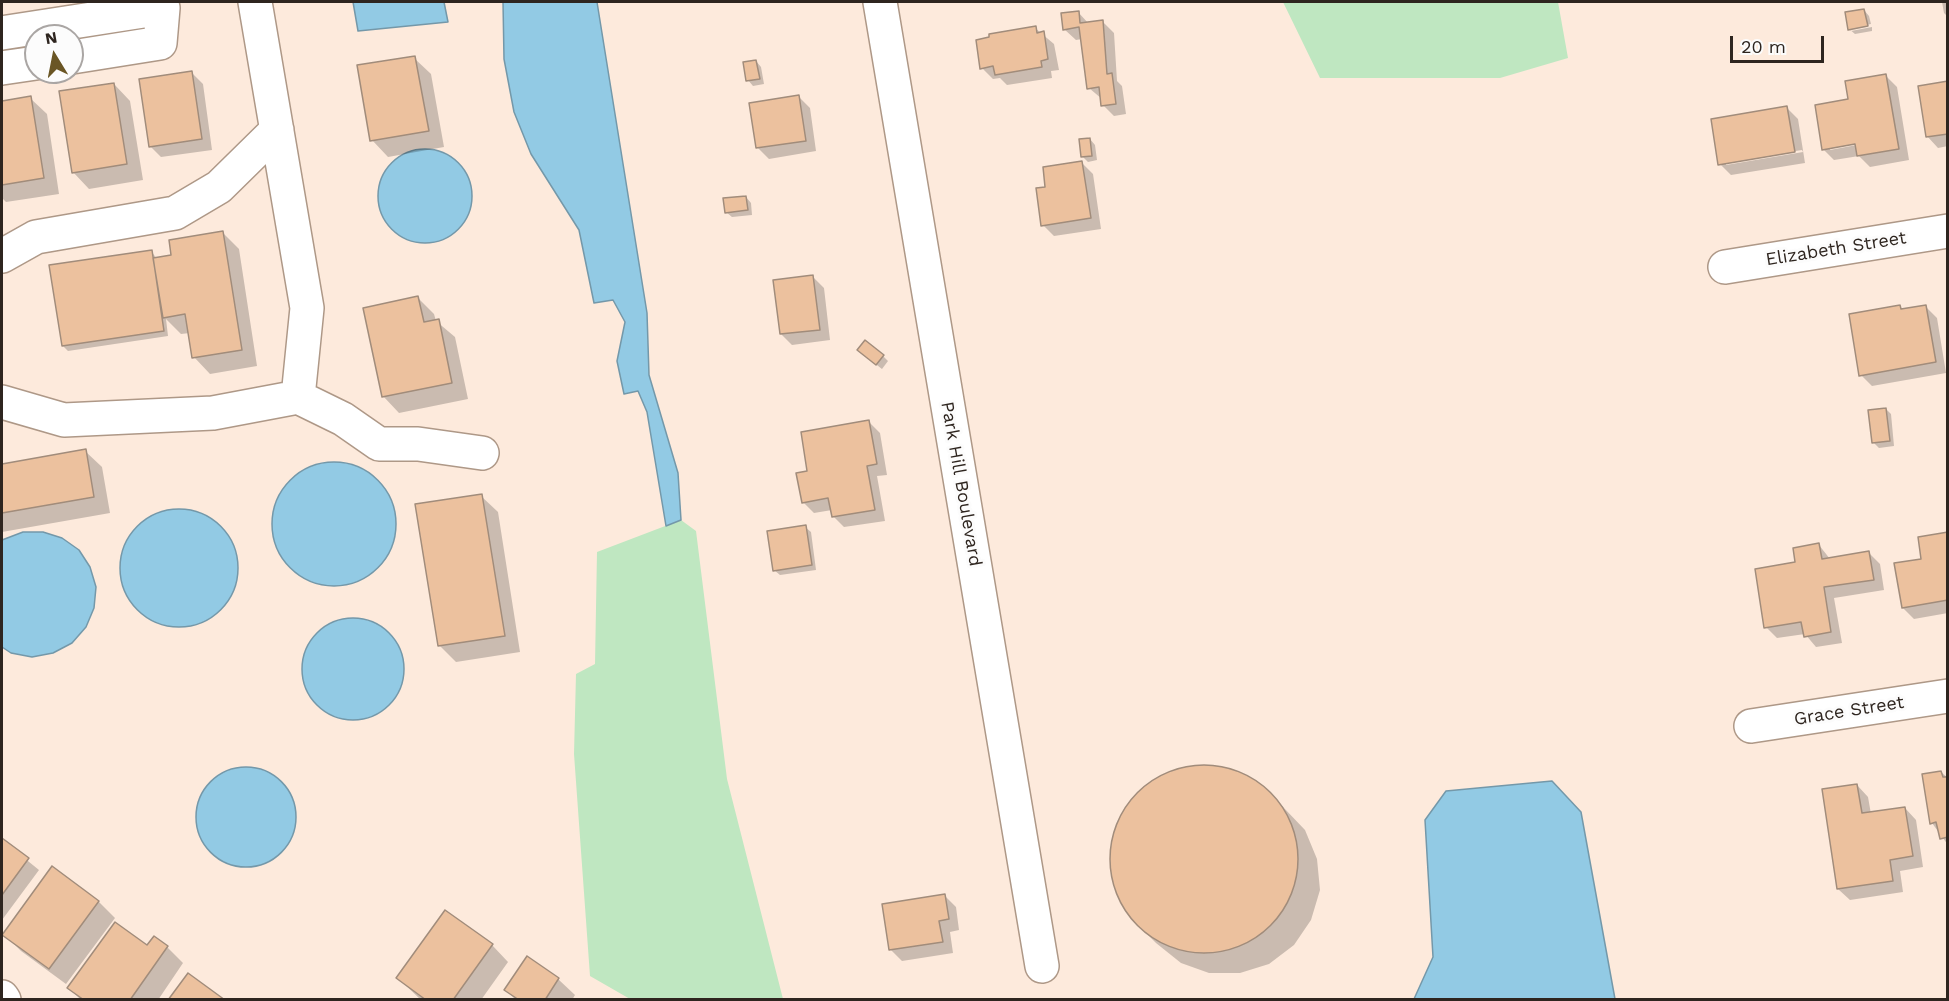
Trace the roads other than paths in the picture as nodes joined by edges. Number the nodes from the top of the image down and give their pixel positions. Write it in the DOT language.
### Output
graph roads {
  1 [pos="255,2"];
  2 [pos="880,2"];
  3 [pos="60,24"];
  4 [pos="24,30"];
  5 [pos="2,33"];
  6 [pos="84,55"];
  7 [pos="24,65"];
  8 [pos="2,68"];
  9 [pos="277,130"];
  10 [pos="1947,231"];
  11 [pos="2,256"];
  12 [pos="1725,267"];
  13 [pos="298,397"];
  14 [pos="2,402"];
  15 [pos="482,453"];
  16 [pos="1947,696"];
  17 [pos="1751,726"];
  18 [pos="1042,966"];
  1 -- 9 [label="street"];
  2 -- 18 [label="street, Park Hill Boulevard"];
  3 -- 6 [label="street"];
  4 -- 5 [label="street"];
  7 -- 8 [label="street"];
  9 -- 11 [label="street"];
  9 -- 13 [label="street"];
  10 -- 12 [label="street, Elizabeth Street"];
  13 -- 14 [label="street"];
  13 -- 15 [label="street"];
  16 -- 17 [label="street, Grace Street"];
}
